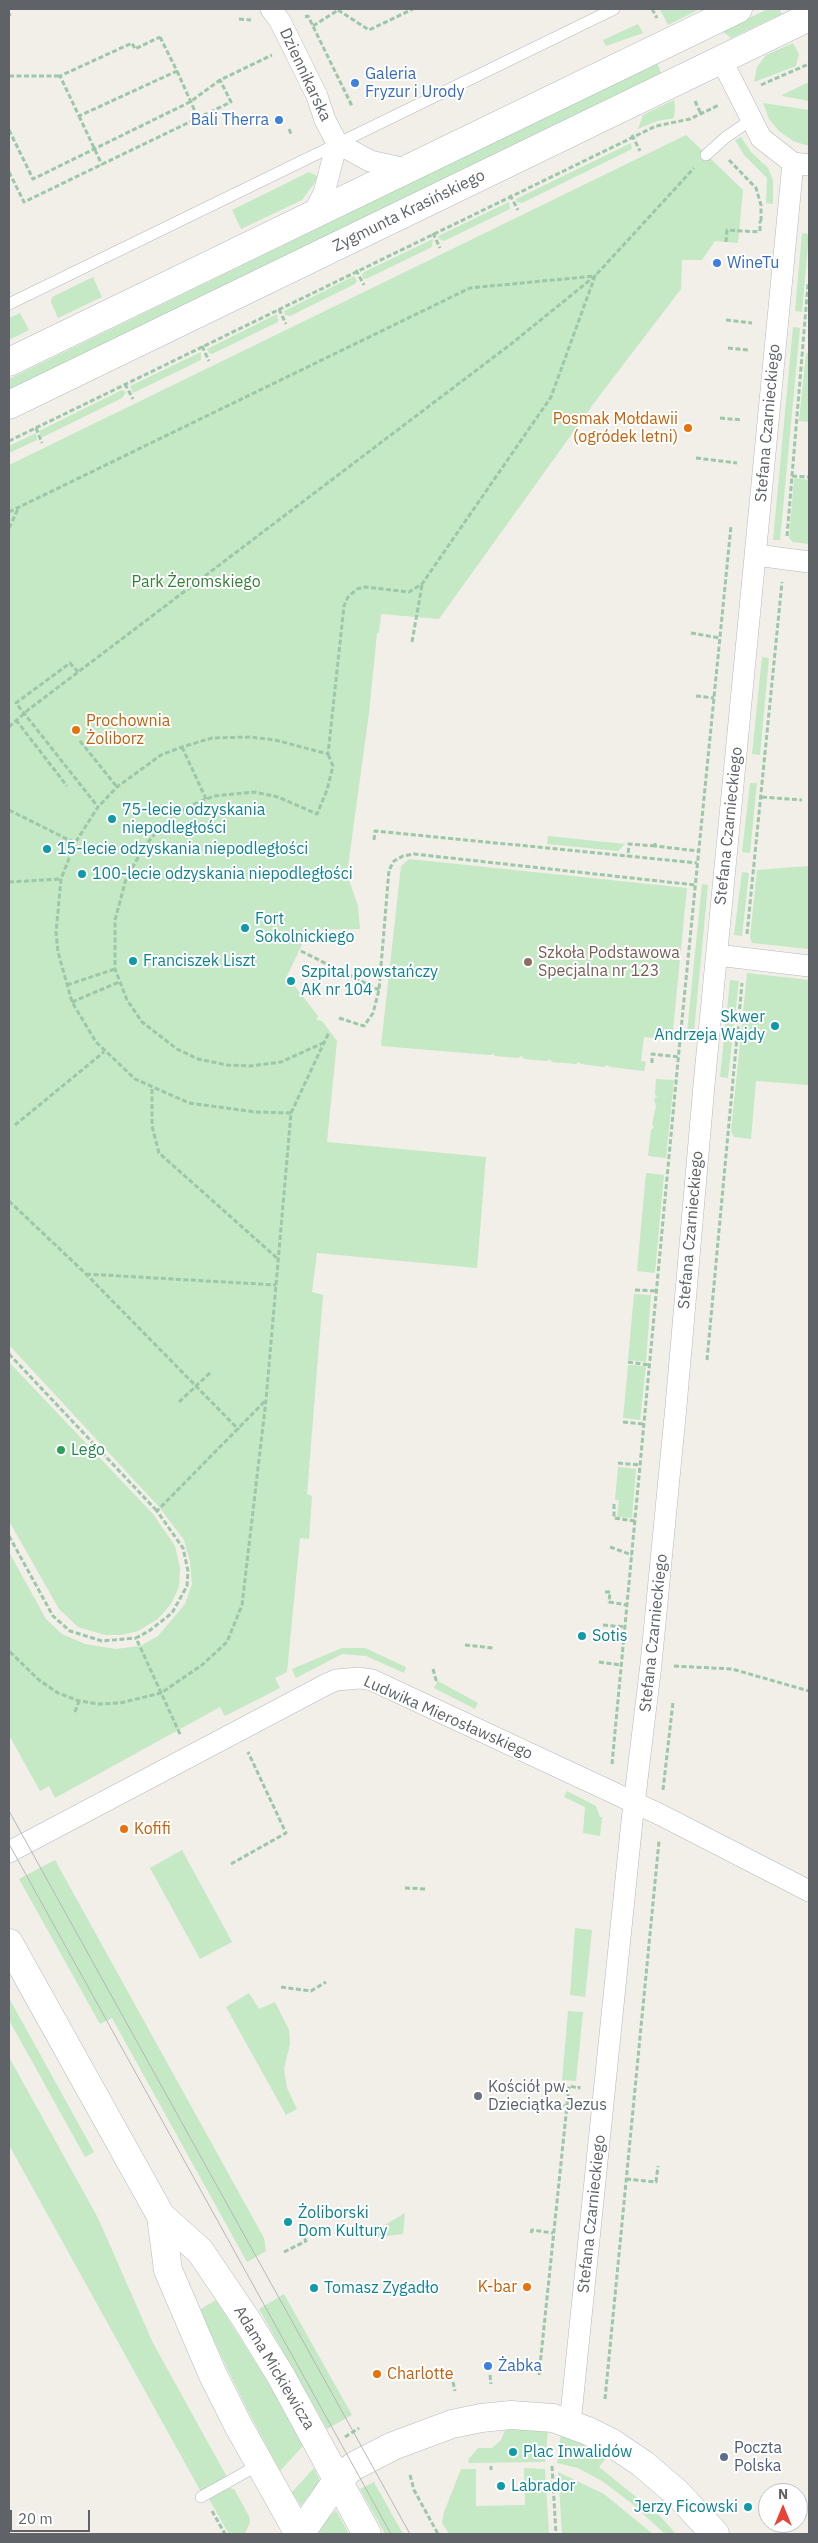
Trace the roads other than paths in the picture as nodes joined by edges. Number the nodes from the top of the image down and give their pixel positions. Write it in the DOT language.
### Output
graph roads {
  1 [pos="271,9"];
  2 [pos="614,9"];
  3 [pos="738,9"];
  4 [pos="809,17"];
  5 [pos="700,27"];
  6 [pos="721,59"];
  7 [pos="751,120"];
  8 [pos="337,143"];
  9 [pos="706,155"];
  10 [pos="801,164"];
  11 [pos="406,169"];
  12 [pos="313,214"];
  13 [pos="9,304"];
  14 [pos="9,362"];
  15 [pos="9,405"];
  16 [pos="756,555"];
  17 [pos="809,562"];
  18 [pos="717,955"];
  19 [pos="809,966"];
  20 [pos="635,1804"];
  21 [pos="9,1852"];
  22 [pos="809,1891"];
  23 [pos="9,1943"];
  24 [pos="161,2216"];
  25 [pos="570,2424"];
  26 [pos="260,2464"];
  27 [pos="338,2479"];
  28 [pos="202,2496"];
  29 [pos="299,2534"];
  30 [pos="367,2534"];
  31 [pos="715,2534"];
  1 -- 8 [label="street, Dziennikarska"];
  2 -- 8 [label="lane"];
  3 -- 5 [label="main road"];
  4 -- 6 [label="main road, Zygmunta Krasińskiego"];
  5 -- 6 [label="main road"];
  5 -- 11 [label="main road"];
  6 -- 7 [label="street, Stefana Czarnieckiego"];
  6 -- 15 [label="main road, Zygmunta Krasińskiego"];
  7 -- 9 [label="lane"];
  7 -- 10 [label="street, Stefana Czarnieckiego"];
  8 -- 11 [label="street"];
  8 -- 12 [label="street"];
  8 -- 13 [label="lane"];
  10 -- 16 [label="street, Stefana Czarnieckiego"];
  11 -- 12 [label="main road"];
  12 -- 14 [label="main road"];
  16 -- 17 [label="street"];
  16 -- 18 [label="street, Stefana Czarnieckiego"];
  18 -- 19 [label="street"];
  18 -- 20 [label="street, Stefana Czarnieckiego"];
  20 -- 21 [label="street, Ludwika Mierosławskiego"];
  20 -- 22 [label="street, Ludwika Mierosławskiego"];
  20 -- 25 [label="street, Stefana Czarnieckiego"];
  23 -- 24 [label="main road, Adama Mickiewicza"];
  24 -- 26 [label="main road, Adama Mickiewicza"];
  24 -- 27 [label="main road, Adama Mickiewicza"];
  25 -- 27 [label="main road"];
  25 -- 31 [label="main road"];
  26 -- 28 [label="lane"];
  26 -- 29 [label="main road, Adama Mickiewicza"];
  27 -- 29 [label="main road"];
  27 -- 30 [label="main road, Adama Mickiewicza"];
}
